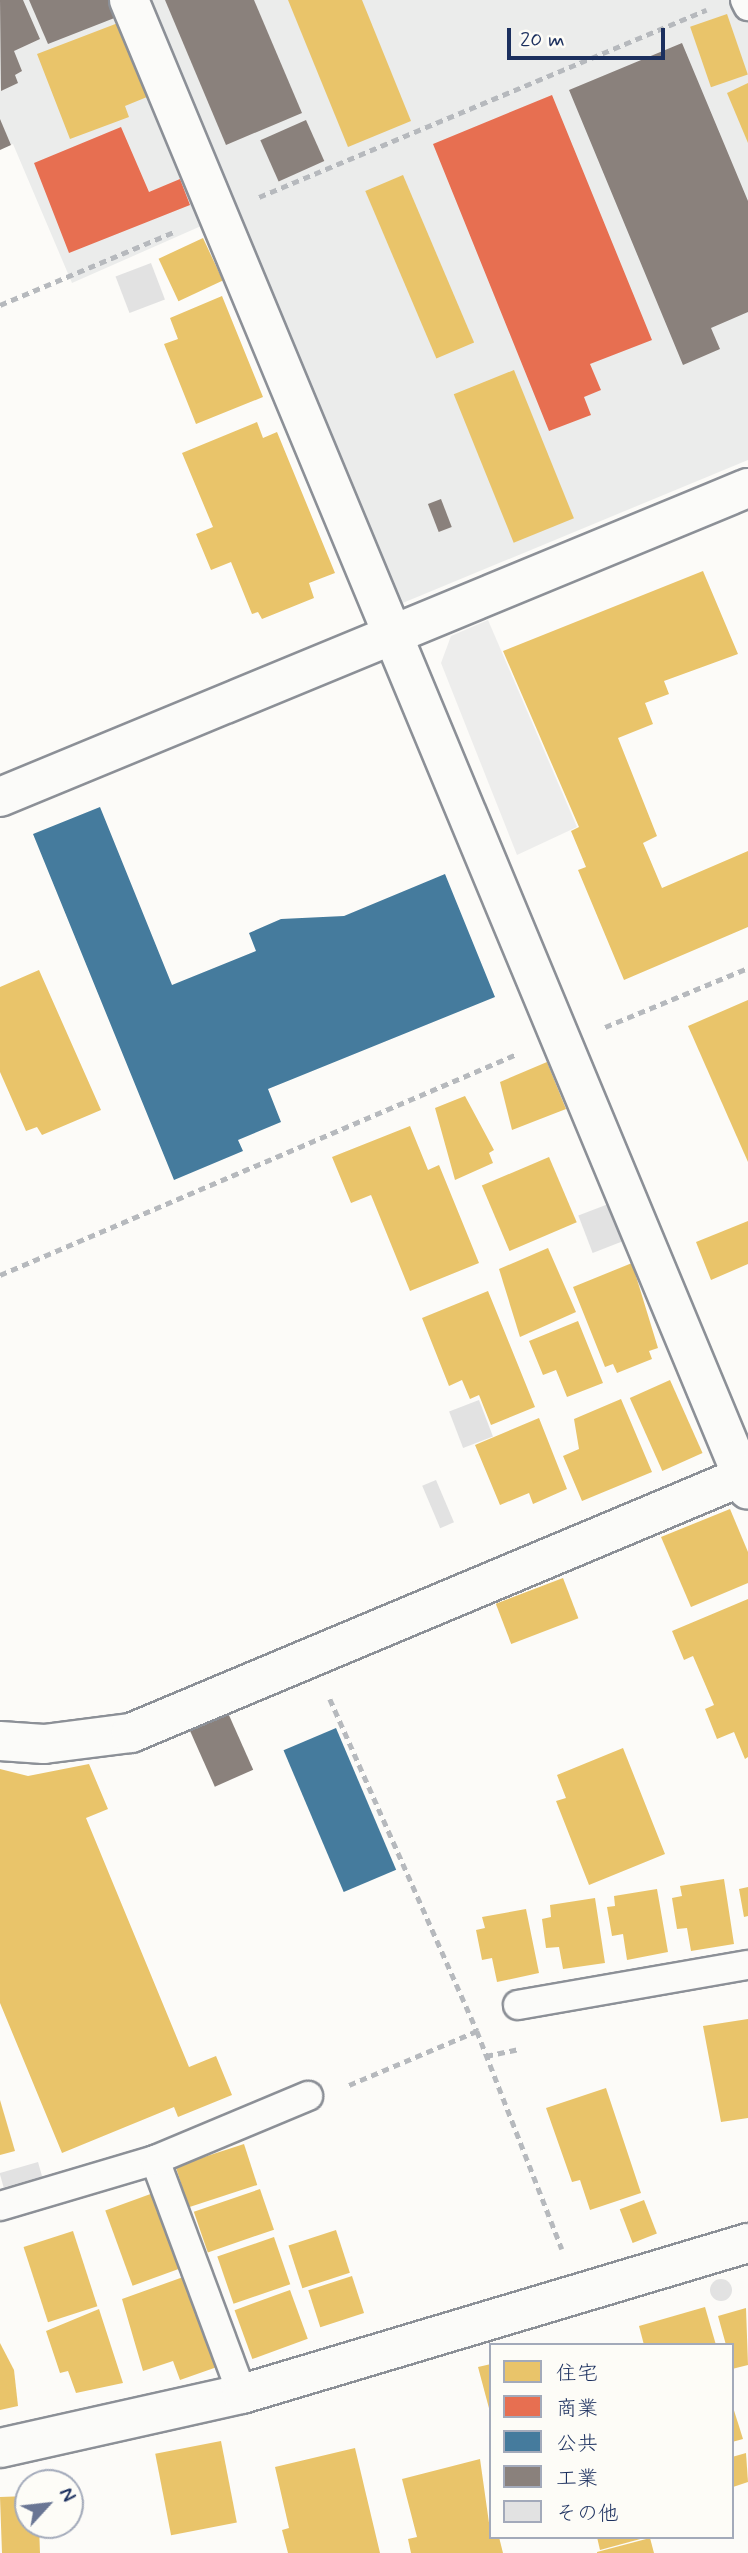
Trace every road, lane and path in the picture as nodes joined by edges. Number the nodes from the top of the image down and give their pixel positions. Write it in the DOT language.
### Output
graph roads {
  1 [pos="129,0"];
  2 [pos="732,3"];
  3 [pos="748,6"];
  4 [pos="218,214"];
  5 [pos="0,305"];
  6 [pos="748,488"];
  7 [pos="393,635"];
  8 [pos="0,797"];
  9 [pos="748,968"];
  10 [pos="559,1036"];
  11 [pos="0,1275"];
  12 [pos="746,1480"];
  13 [pos="310,1654"];
  14 [pos="0,1741"];
  15 [pos="748,1965"];
  16 [pos="518,2005"];
  17 [pos="477,2031"];
  18 [pos="308,2096"];
  19 [pos="155,2160"];
  20 [pos="0,2206"];
  21 [pos="748,2243"];
  22 [pos="579,2293"];
  23 [pos="242,2394"];
  24 [pos="0,2448"];
  1 -- 4 [label="street"];
  2 -- 3 [label="lane"];
  2 -- 4 [label="path"];
  4 -- 5 [label="path"];
  4 -- 7 [label="street"];
  6 -- 7 [label="street"];
  7 -- 8 [label="street"];
  7 -- 10 [label="street"];
  9 -- 10 [label="path"];
  10 -- 11 [label="path"];
  10 -- 12 [label="street"];
  12 -- 13 [label="street"];
  13 -- 14 [label="street"];
  13 -- 17 [label="path"];
  15 -- 16 [label="lane"];
  17 -- 18 [label="path"];
  17 -- 22 [label="path"];
  18 -- 19 [label="lane"];
  19 -- 20 [label="lane"];
  19 -- 23 [label="lane"];
  21 -- 22 [label="street"];
  22 -- 23 [label="street"];
  23 -- 24 [label="street"];
}
